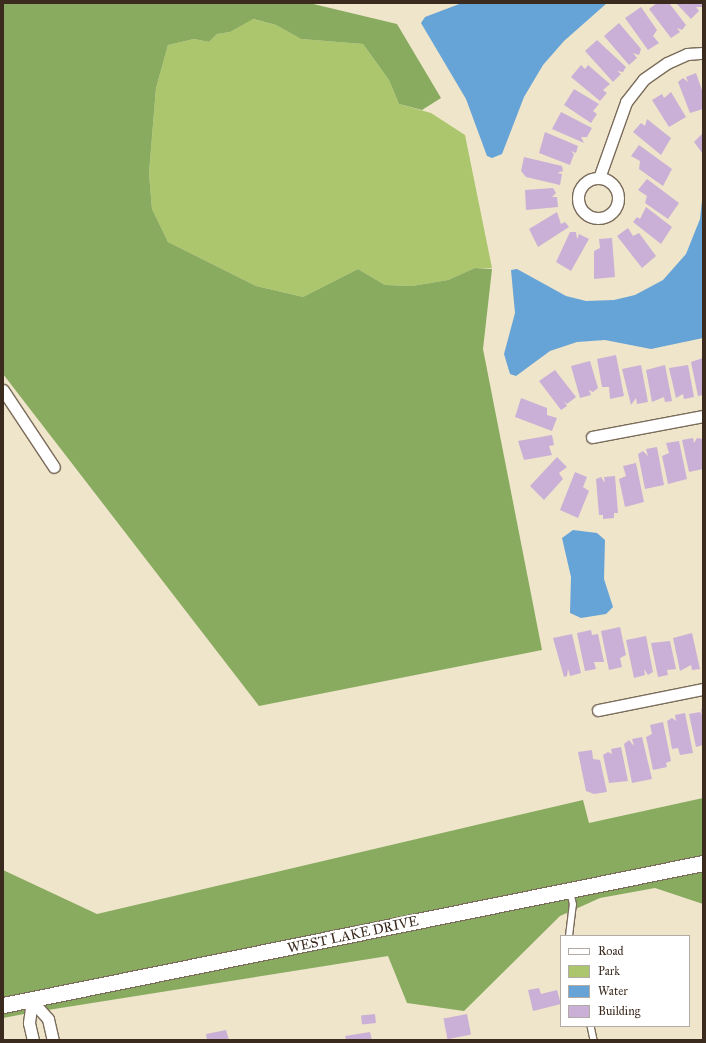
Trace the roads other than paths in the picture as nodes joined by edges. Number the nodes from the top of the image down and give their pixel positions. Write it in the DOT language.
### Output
graph roads {
  1 [pos="703,53"];
  2 [pos="599,178"];
  3 [pos="3,390"];
  4 [pos="703,416"];
  5 [pos="592,437"];
  6 [pos="54,467"];
  7 [pos="703,689"];
  8 [pos="598,710"];
  9 [pos="703,863"];
  10 [pos="570,890"];
  11 [pos="569,935"];
  12 [pos="32,1001"];
  13 [pos="3,1005"];
  14 [pos="591,1027"];
  15 [pos="33,1040"];
  16 [pos="53,1040"];
  17 [pos="594,1040"];
  1 -- 2 [label="street"];
  3 -- 6 [label="street"];
  4 -- 5 [label="street"];
  7 -- 8 [label="street"];
  9 -- 10 [label="street, WEST LAKE DRIVE"];
  10 -- 11 [label="lane"];
  10 -- 12 [label="street, WEST LAKE DRIVE"];
  12 -- 13 [label="street, WEST LAKE DRIVE"];
  12 -- 15 [label="street"];
  12 -- 16 [label="street"];
  14 -- 17 [label="lane"];
}
